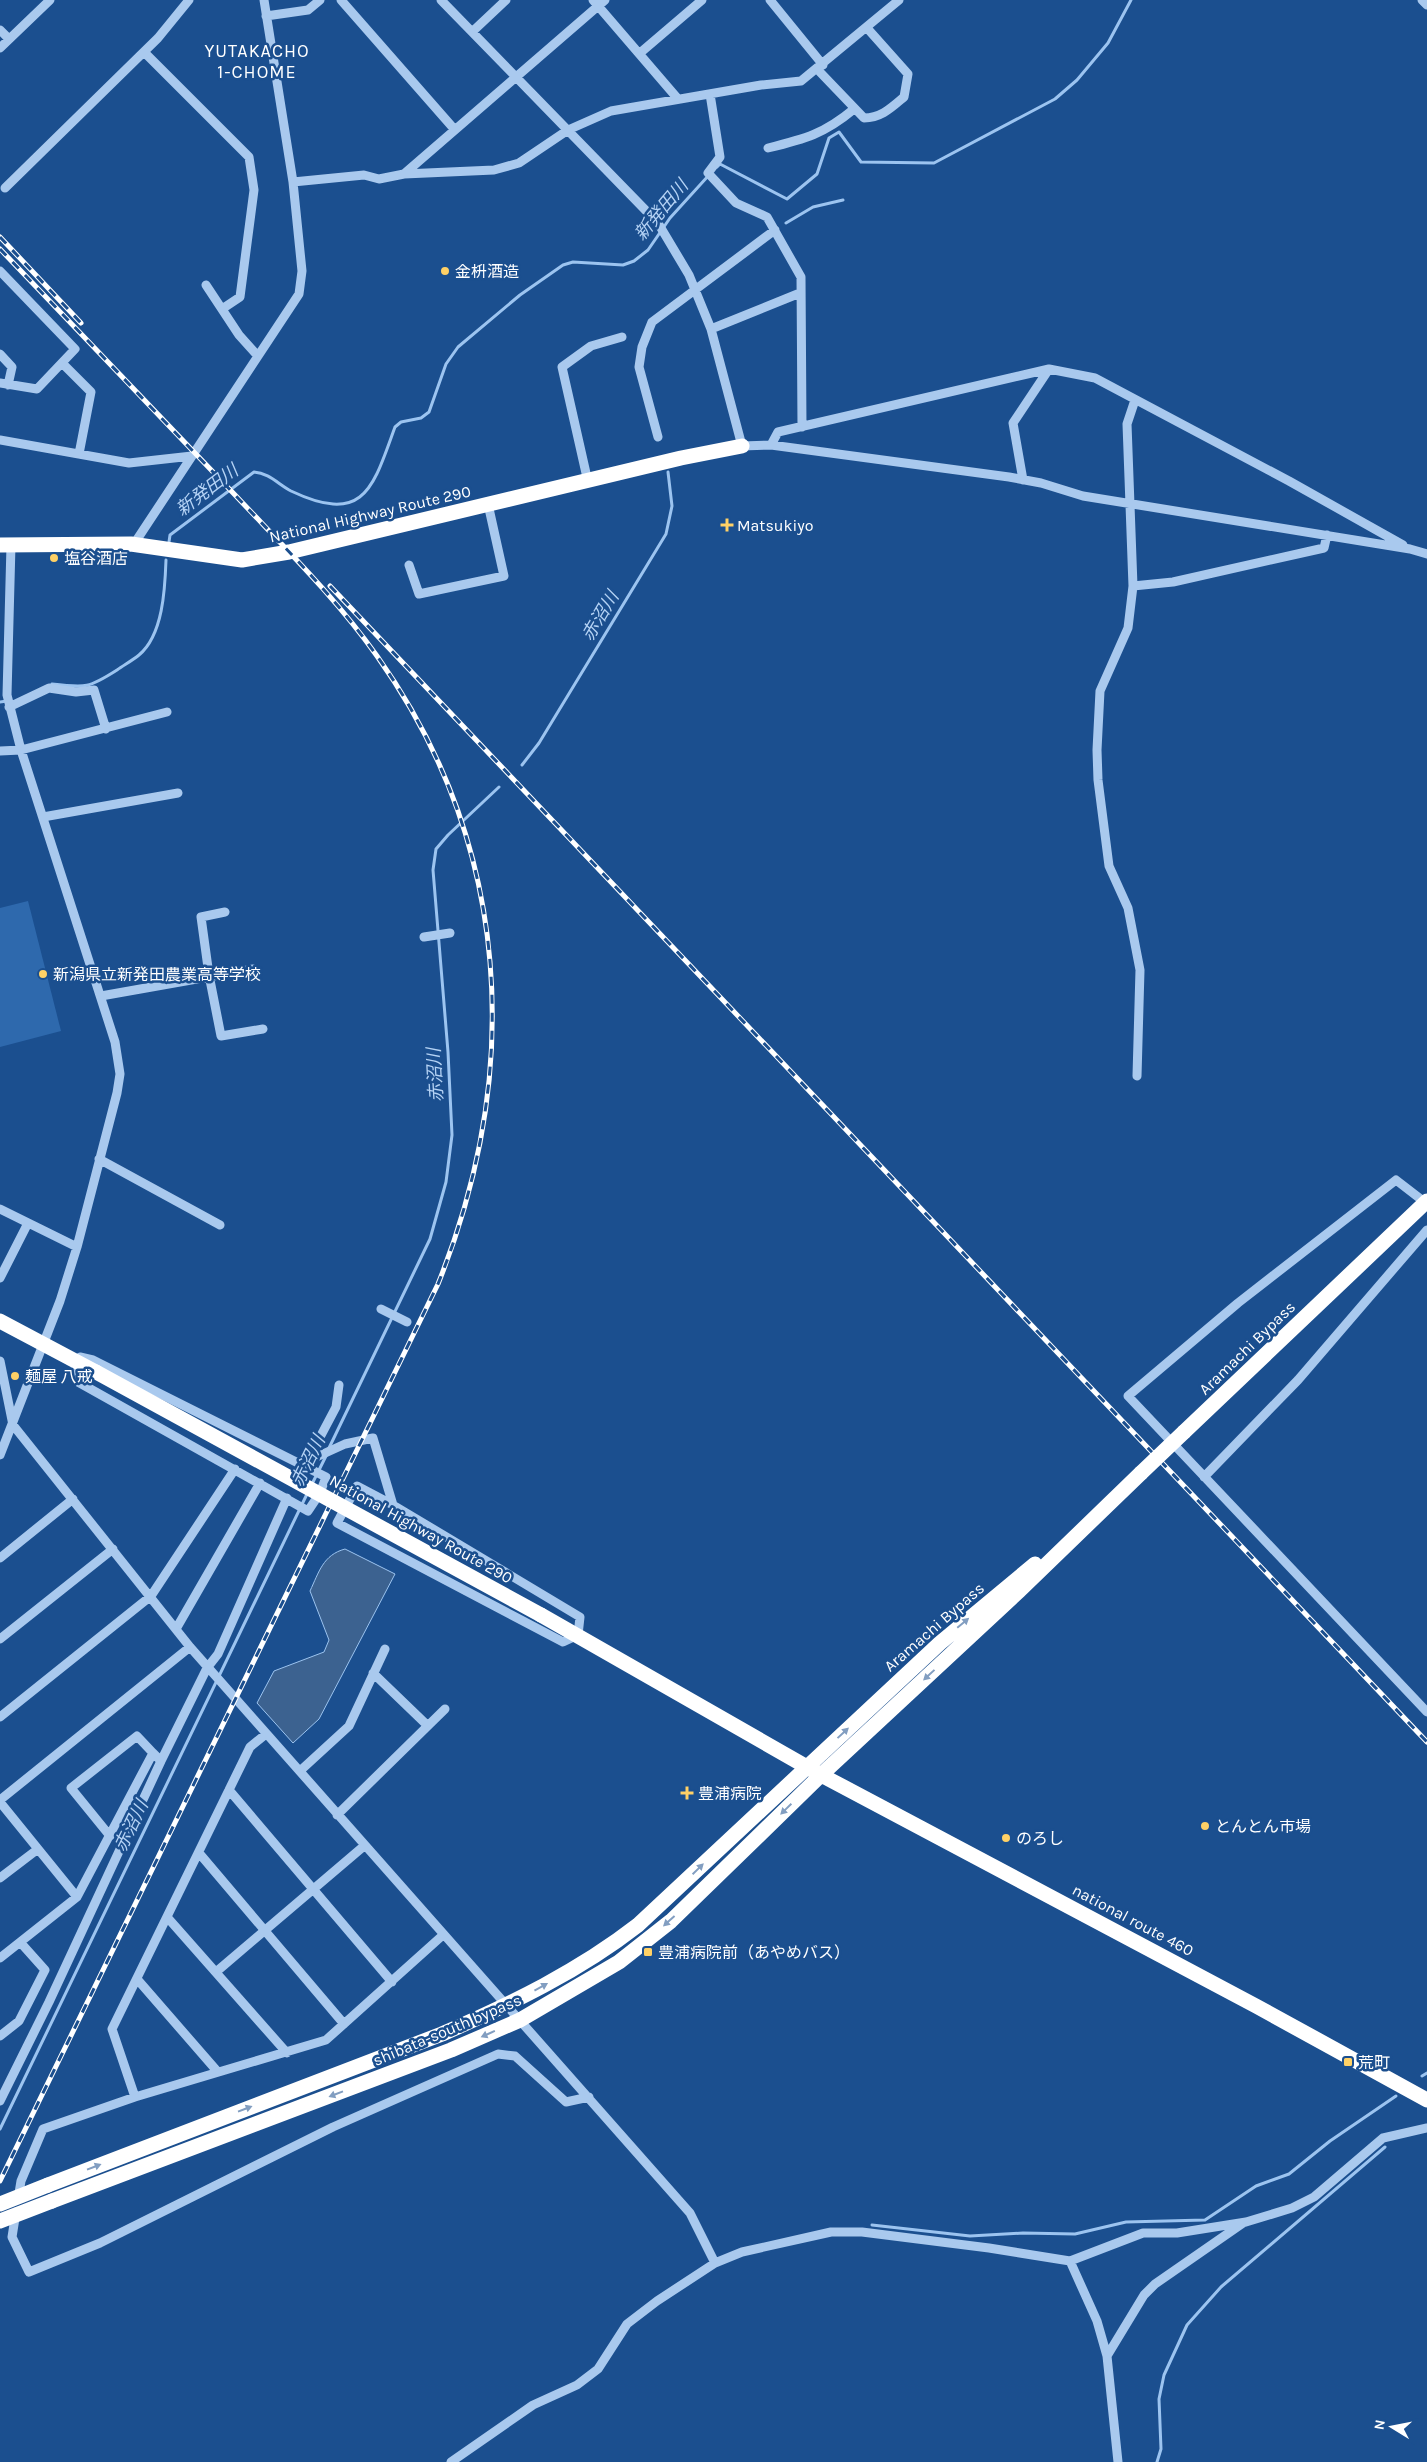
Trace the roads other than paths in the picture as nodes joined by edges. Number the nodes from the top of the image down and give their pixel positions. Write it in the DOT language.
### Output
graph roads {
  1 [pos="50,0"];
  2 [pos="189,0"];
  3 [pos="264,0"];
  4 [pos="320,0"];
  5 [pos="341,0"];
  6 [pos="441,0"];
  7 [pos="506,0"];
  8 [pos="702,0"];
  9 [pos="770,0"];
  10 [pos="899,0"];
  11 [pos="1422,0"];
  12 [pos="599,2"];
  13 [pos="1427,5"];
  14 [pos="266,16"];
  15 [pos="867,28"];
  16 [pos="0,30"];
  17 [pos="472,32"];
  18 [pos="9,39"];
  19 [pos="0,48"];
  20 [pos="144,52"];
  21 [pos="640,53"];
  22 [pos="820,67"];
  23 [pos="516,78"];
  24 [pos="710,94"];
  25 [pos="678,99"];
  26 [pos="854,108"];
  27 [pos="455,130"];
  28 [pos="568,130"];
  29 [pos="768,148"];
  30 [pos="404,174"];
  31 [pos="293,182"];
  32 [pos="5,188"];
  33 [pos="776,230"];
  34 [pos="0,271"];
  35 [pos="206,285"];
  36 [pos="695,289"];
  37 [pos="800,293"];
  38 [pos="222,309"];
  39 [pos="711,329"];
  40 [pos="622,337"];
  41 [pos="0,354"];
  42 [pos="257,354"];
  43 [pos="62,363"];
  44 [pos="1049,369"];
  45 [pos="4,384"];
  46 [pos="1135,400"];
  47 [pos="802,427"];
  48 [pos="658,437"];
  49 [pos="0,440"];
  50 [pos="771,445"];
  51 [pos="742,446"];
  52 [pos="79,454"];
  53 [pos="192,456"];
  54 [pos="1023,480"];
  55 [pos="588,482"];
  56 [pos="1130,503"];
  57 [pos="488,504"];
  58 [pos="1327,535"];
  59 [pos="131,544"];
  60 [pos="6,545"];
  61 [pos="1410,549"];
  62 [pos="1427,554"];
  63 [pos="409,565"];
  64 [pos="1133,586"];
  65 [pos="4,660"];
  66 [pos="9,706"];
  67 [pos="167,712"];
  68 [pos="106,729"];
  69 [pos="21,750"];
  70 [pos="0,751"];
  71 [pos="178,793"];
  72 [pos="43,817"];
  73 [pos="225,912"];
  74 [pos="450,933"];
  75 [pos="424,936"];
  76 [pos="253,969"];
  77 [pos="209,975"];
  78 [pos="101,996"];
  79 [pos="262,1029"];
  80 [pos="1137,1076"];
  81 [pos="99,1160"];
  82 [pos="1426,1203"];
  83 [pos="0,1209"];
  84 [pos="28,1223"];
  85 [pos="220,1225"];
  86 [pos="1427,1230"];
  87 [pos="77,1247"];
  88 [pos="0,1278"];
  89 [pos="381,1309"];
  90 [pos="0,1321"];
  91 [pos="406,1322"];
  92 [pos="44,1344"];
  93 [pos="0,1361"];
  94 [pos="75,1362"];
  95 [pos="340,1385"];
  96 [pos="13,1425"];
  97 [pos="0,1455"];
  98 [pos="305,1462"];
  99 [pos="235,1469"];
  100 [pos="1204,1477"];
  101 [pos="260,1483"];
  102 [pos="287,1498"];
  103 [pos="73,1499"];
  104 [pos="393,1505"];
  105 [pos="1090,1520"];
  106 [pos="113,1549"];
  107 [pos="0,1558"];
  108 [pos="151,1596"];
  109 [pos="176,1629"];
  110 [pos="578,1635"];
  111 [pos="0,1639"];
  112 [pos="190,1647"];
  113 [pos="385,1649"];
  114 [pos="207,1668"];
  115 [pos="373,1674"];
  116 [pos="445,1709"];
  117 [pos="1427,1712"];
  118 [pos="0,1717"];
  119 [pos="428,1726"];
  120 [pos="266,1734"];
  121 [pos="153,1753"];
  122 [pos="161,1761"];
  123 [pos="807,1766"];
  124 [pos="301,1770"];
  125 [pos="822,1775"];
  126 [pos="229,1790"];
  127 [pos="0,1802"];
  128 [pos="338,1815"];
  129 [pos="110,1836"];
  130 [pos="364,1846"];
  131 [pos="38,1849"];
  132 [pos="199,1853"];
  133 [pos="0,1878"];
  134 [pos="313,1889"];
  135 [pos="77,1897"];
  136 [pos="167,1917"];
  137 [pos="265,1930"];
  138 [pos="443,1935"];
  139 [pos="20,1942"];
  140 [pos="0,1958"];
  141 [pos="216,1972"];
  142 [pos="137,1979"];
  143 [pos="392,1982"];
  144 [pos="507,2006"];
  145 [pos="520,2020"];
  146 [pos="344,2024"];
  147 [pos="0,2036"];
  148 [pos="287,2053"];
  149 [pos="217,2072"];
  150 [pos="134,2097"];
  151 [pos="589,2097"];
  152 [pos="1427,2100"];
  153 [pos="0,2101"];
  154 [pos="1427,2128"];
  155 [pos="0,2204"];
  156 [pos="0,2221"];
  157 [pos="1246,2222"];
  158 [pos="1070,2261"];
  159 [pos="715,2263"];
  160 [pos="1107,2356"];
  161 [pos="451,2462"];
  162 [pos="1118,2462"];
  1 -- 18 [label="street"];
  2 -- 20 [label="street"];
  3 -- 14 [label="street"];
  4 -- 14 [label="street"];
  5 -- 27 [label="street"];
  6 -- 17 [label="street"];
  7 -- 17 [label="street"];
  8 -- 21 [label="street"];
  9 -- 22 [label="street"];
  10 -- 15 [label="street"];
  11 -- 13 [label="street"];
  12 -- 21 [label="street"];
  12 -- 23 [label="street"];
  14 -- 31 [label="street"];
  15 -- 22 [label="street"];
  15 -- 26 [label="street"];
  16 -- 18 [label="street"];
  17 -- 23 [label="street"];
  18 -- 19 [label="street"];
  20 -- 32 [label="street"];
  20 -- 38 [label="street"];
  21 -- 25 [label="street"];
  22 -- 24 [label="street"];
  22 -- 26 [label="street"];
  23 -- 27 [label="street"];
  23 -- 28 [label="street"];
  24 -- 25 [label="street"];
  24 -- 33 [label="street"];
  25 -- 28 [label="street"];
  26 -- 29 [label="street"];
  27 -- 30 [label="street"];
  28 -- 30 [label="street"];
  28 -- 36 [label="street"];
  30 -- 31 [label="street"];
  31 -- 42 [label="street"];
  33 -- 36 [label="street"];
  33 -- 37 [label="street"];
  34 -- 43 [label="street"];
  35 -- 38 [label="street"];
  36 -- 39 [label="street"];
  36 -- 48 [label="street"];
  37 -- 39 [label="street"];
  37 -- 47 [label="street"];
  38 -- 42 [label="street"];
  39 -- 51 [label="street"];
  40 -- 55 [label="street"];
  41 -- 45 [label="street"];
  42 -- 53 [label="street"];
  43 -- 45 [label="street"];
  43 -- 52 [label="street"];
  44 -- 46 [label="street"];
  44 -- 47 [label="street"];
  44 -- 54 [label="street"];
  46 -- 56 [label="street"];
  46 -- 61 [label="street"];
  47 -- 50 [label="street"];
  49 -- 52 [label="street"];
  50 -- 51 [label="street"];
  50 -- 54 [label="street"];
  51 -- 55 [label="highway, National Highway Route 290"];
  52 -- 53 [label="street"];
  53 -- 59 [label="street"];
  54 -- 56 [label="street"];
  55 -- 57 [label="highway, National Highway Route 290"];
  56 -- 58 [label="street"];
  56 -- 64 [label="street"];
  57 -- 59 [label="highway, National Highway Route 290"];
  57 -- 63 [label="street"];
  58 -- 61 [label="street"];
  58 -- 64 [label="street"];
  59 -- 60 [label="highway, National Highway Route 290"];
  60 -- 65 [label="street"];
  61 -- 62 [label="street"];
  64 -- 80 [label="street"];
  65 -- 66 [label="street"];
  66 -- 68 [label="street"];
  66 -- 69 [label="street"];
  67 -- 68 [label="street"];
  68 -- 69 [label="street"];
  69 -- 70 [label="street"];
  69 -- 72 [label="street"];
  71 -- 72 [label="street"];
  72 -- 78 [label="street"];
  73 -- 77 [label="street"];
  74 -- 75 [label="street"];
  76 -- 77 [label="street"];
  77 -- 78 [label="street"];
  77 -- 79 [label="street"];
  78 -- 81 [label="street"];
  81 -- 85 [label="street"];
  81 -- 87 [label="street"];
  82 -- 100 [label="street"];
  82 -- 105 [label="highway, Aramachi Bypass, bridge"];
  83 -- 84 [label="street"];
  84 -- 87 [label="street"];
  84 -- 88 [label="street"];
  86 -- 100 [label="street"];
  87 -- 92 [label="street"];
  89 -- 91 [label="street"];
  90 -- 92 [label="highway, National Highway Route 290"];
  92 -- 94 [label="highway, National Highway Route 290"];
  92 -- 96 [label="street"];
  93 -- 96 [label="street"];
  94 -- 98 [label="street"];
  94 -- 99 [label="street"];
  94 -- 110 [label="highway, National Highway Route 290, bridge"];
  95 -- 98 [label="street"];
  96 -- 97 [label="street"];
  96 -- 103 [label="street"];
  98 -- 102 [label="street"];
  98 -- 104 [label="street"];
  99 -- 101 [label="street"];
  99 -- 108 [label="street"];
  100 -- 117 [label="street"];
  101 -- 102 [label="street"];
  101 -- 109 [label="street"];
  102 -- 114 [label="street"];
  103 -- 106 [label="street"];
  103 -- 107 [label="street"];
  104 -- 110 [label="street"];
  104 -- 110 [label="street"];
  123 -- 105 [label="highway, Aramachi Bypass, one-way"];
  105 -- 125 [label="highway, Aramachi Bypass, one-way"];
  106 -- 108 [label="street"];
  106 -- 111 [label="street"];
  108 -- 109 [label="street"];
  108 -- 118 [label="street"];
  109 -- 112 [label="street"];
  110 -- 123 [label="highway, National Highway Route 290"];
  112 -- 114 [label="street"];
  112 -- 127 [label="street"];
  113 -- 115 [label="street"];
  114 -- 120 [label="street"];
  114 -- 122 [label="street"];
  115 -- 119 [label="street"];
  115 -- 124 [label="street"];
  116 -- 119 [label="street"];
  119 -- 128 [label="street"];
  120 -- 124 [label="street"];
  120 -- 126 [label="street"];
  121 -- 122 [label="street"];
  121 -- 129 [label="street"];
  121 -- 129 [label="street"];
  122 -- 153 [label="street"];
  123 -- 125 [label="highway, National Highway Route 290"];
  144 -- 123 [label="highway, shibata-south bypass, one-way"];
  124 -- 128 [label="street"];
  125 -- 145 [label="highway, shibata-south bypass, one-way"];
  125 -- 152 [label="highway, national route 460"];
  126 -- 132 [label="street"];
  126 -- 134 [label="street"];
  127 -- 131 [label="street"];
  128 -- 130 [label="street"];
  129 -- 135 [label="street"];
  130 -- 134 [label="street"];
  130 -- 138 [label="street"];
  131 -- 133 [label="street"];
  131 -- 135 [label="street"];
  132 -- 136 [label="street"];
  132 -- 137 [label="street"];
  134 -- 137 [label="street"];
  134 -- 143 [label="street"];
  135 -- 139 [label="street"];
  136 -- 141 [label="street"];
  136 -- 142 [label="street"];
  137 -- 141 [label="street"];
  137 -- 146 [label="street"];
  138 -- 143 [label="street"];
  138 -- 144 [label="street"];
  139 -- 140 [label="street"];
  139 -- 147 [label="street"];
  141 -- 148 [label="street"];
  142 -- 149 [label="street"];
  142 -- 150 [label="street"];
  143 -- 146 [label="street"];
  144 -- 145 [label="street"];
  155 -- 144 [label="highway, shibata-south bypass, one-way, bridge"];
  145 -- 151 [label="street"];
  145 -- 156 [label="highway, shibata-south bypass, one-way, bridge"];
  146 -- 148 [label="street"];
  148 -- 149 [label="street"];
  149 -- 150 [label="street"];
  150 -- 151 [label="street"];
  151 -- 159 [label="street"];
  154 -- 157 [label="street"];
  157 -- 158 [label="street"];
  157 -- 160 [label="street"];
  158 -- 159 [label="street"];
  158 -- 160 [label="street"];
  159 -- 161 [label="street"];
  160 -- 162 [label="street"];
}
